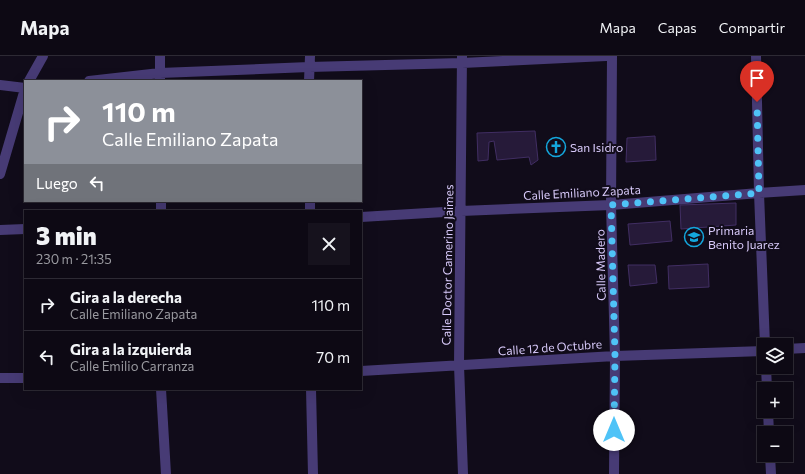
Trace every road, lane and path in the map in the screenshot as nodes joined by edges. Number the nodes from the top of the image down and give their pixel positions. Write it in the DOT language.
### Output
graph roads {
  1 [pos="43,56"];
  2 [pos="160,56"];
  3 [pos="310,56"];
  4 [pos="606,56"];
  5 [pos="612,56"];
  6 [pos="756,56"];
  7 [pos="462,60"];
  8 [pos="310,67"];
  9 [pos="160,77"];
  10 [pos="30,80"];
  11 [pos="107,80"];
  12 [pos="310,80"];
  13 [pos="0,85"];
  14 [pos="24,88"];
  15 [pos="24,91"];
  16 [pos="0,174"];
  17 [pos="805,190"];
  18 [pos="759,193"];
  19 [pos="611,205"];
  20 [pos="461,211"];
  21 [pos="362,217"];
  22 [pos="24,229"];
  23 [pos="0,230"];
  24 [pos="765,338"];
  25 [pos="805,348"];
  26 [pos="793,349"];
  27 [pos="757,351"];
  28 [pos="615,356"];
  29 [pos="459,365"];
  30 [pos="362,371"];
  31 [pos="0,378"];
  32 [pos="24,378"];
  33 [pos="161,390"];
  34 [pos="311,390"];
  35 [pos="770,462"];
  36 [pos="166,474"];
  37 [pos="313,474"];
  38 [pos="463,474"];
  39 [pos="614,474"];
  40 [pos="770,474"];
  1 -- 10 [label="street"];
  2 -- 9 [label="street"];
  3 -- 8 [label="street"];
  4 -- 7 [label="street"];
  5 -- 19 [label="street, Calle Madero"];
  6 -- 18 [label="street"];
  7 -- 8 [label="street"];
  7 -- 20 [label="street, Calle Doctor Camerino Jaimes"];
  8 -- 9 [label="street"];
  8 -- 12 [label="street"];
  9 -- 11 [label="street"];
  13 -- 14 [label="street"];
  15 -- 16 [label="street"];
  17 -- 18 [label="street, Calle Emiliano Zapata"];
  18 -- 19 [label="street, Calle Emiliano Zapata"];
  18 -- 24 [label="street"];
  19 -- 20 [label="street, Calle Emiliano Zapata"];
  19 -- 28 [label="street, Calle Madero"];
  20 -- 21 [label="street, Calle Emiliano Zapata"];
  20 -- 29 [label="street, Calle Doctor Camerino Jaimes"];
  22 -- 23 [label="street"];
  25 -- 26 [label="street"];
  27 -- 28 [label="street, Calle 12 de Octubre"];
  28 -- 29 [label="street, Calle 12 de Octubre"];
  28 -- 39 [label="street, Calle Madero"];
  29 -- 30 [label="street, Calle 12 de Octubre"];
  29 -- 38 [label="street, Calle Doctor Camerino Jaimes"];
  31 -- 32 [label="street"];
  33 -- 36 [label="street"];
  34 -- 37 [label="street"];
  35 -- 40 [label="street"];
}
